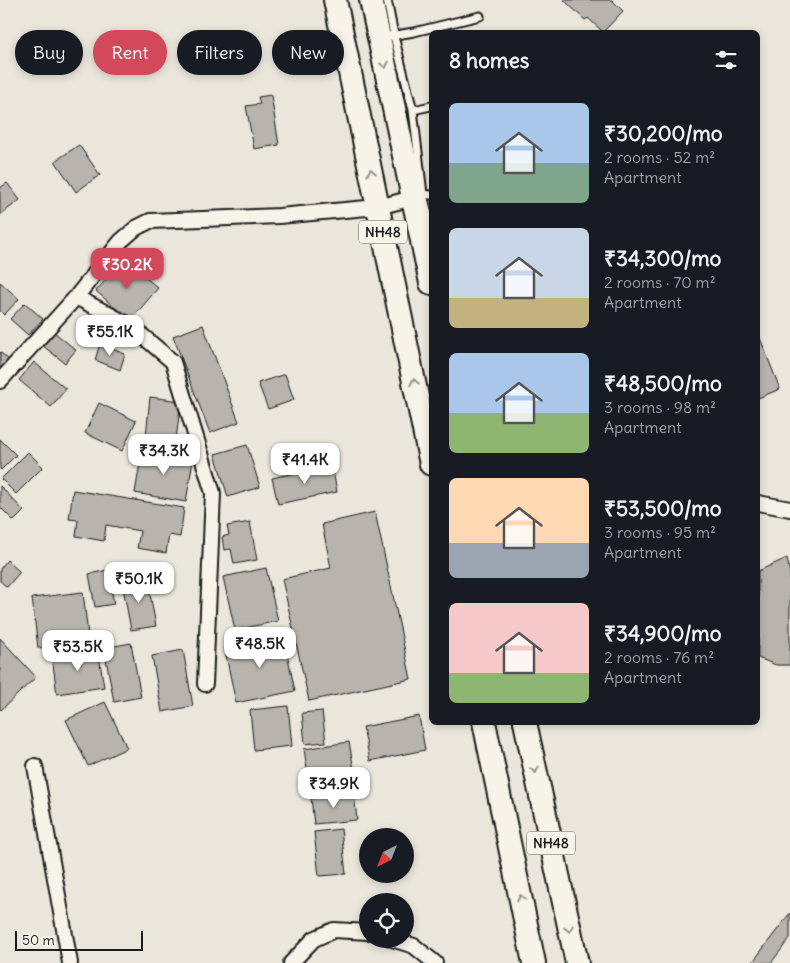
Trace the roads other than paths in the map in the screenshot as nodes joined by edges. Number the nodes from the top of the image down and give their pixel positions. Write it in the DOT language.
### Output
graph roads {
  1 [pos="335,0"];
  2 [pos="371,0"];
  3 [pos="387,0"];
  4 [pos="480,16"];
  5 [pos="386,37"];
  6 [pos="429,106"];
  7 [pos="413,110"];
  8 [pos="422,196"];
  9 [pos="378,207"];
  10 [pos="429,219"];
  11 [pos="429,264"];
  12 [pos="76,297"];
  13 [pos="0,381"];
  14 [pos="429,454"];
  15 [pos="760,503"];
  16 [pos="790,509"];
  17 [pos="205,684"];
  18 [pos="485,725"];
  19 [pos="526,725"];
  20 [pos="35,766"];
  21 [pos="359,931"];
  22 [pos="414,946"];
  23 [pos="70,963"];
  24 [pos="291,963"];
  25 [pos="435,963"];
  26 [pos="534,963"];
  27 [pos="576,963"];
  9 -- 1 [label="highway, NH48, one-way"];
  2 -- 5 [label="highway, NH48"];
  3 -- 5 [label="lane"];
  4 -- 5 [label="lane"];
  5 -- 7 [label="lane"];
  5 -- 8 [label="highway, NH48, one-way"];
  6 -- 7 [label="lane"];
  7 -- 8 [label="lane"];
  8 -- 9 [label="street"];
  8 -- 10 [label="lane"];
  8 -- 11 [label="highway, NH48"];
  9 -- 12 [label="street"];
  14 -- 9 [label="highway, NH48, one-way"];
  12 -- 13 [label="street"];
  12 -- 17 [label="street"];
  15 -- 16 [label="street"];
  26 -- 18 [label="highway, NH48, one-way"];
  19 -- 27 [label="highway, NH48, one-way"];
  20 -- 23 [label="street"];
  21 -- 24 [label="street"];
  22 -- 25 [label="street"];
}
